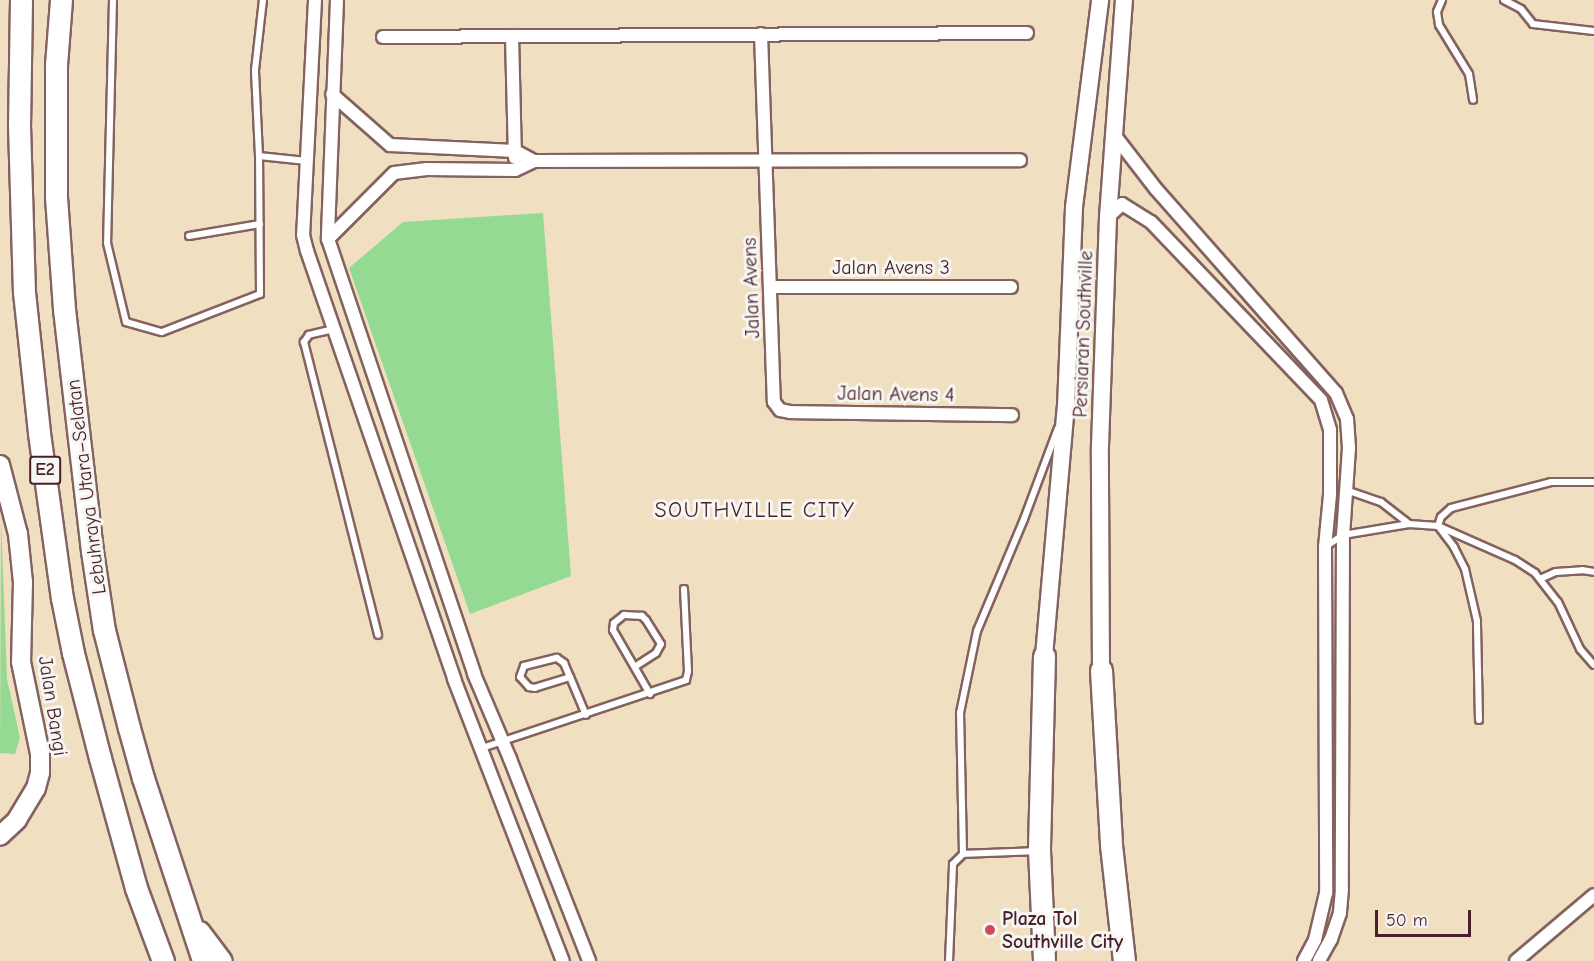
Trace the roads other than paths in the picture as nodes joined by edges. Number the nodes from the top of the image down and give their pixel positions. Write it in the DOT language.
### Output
graph roads {
  1 [pos="21,0"];
  2 [pos="61,0"];
  3 [pos="113,0"];
  4 [pos="263,0"];
  5 [pos="315,0"];
  6 [pos="337,0"];
  7 [pos="1124,0"];
  8 [pos="1442,0"];
  9 [pos="1504,0"];
  10 [pos="1098,4"];
  11 [pos="1594,31"];
  12 [pos="1027,33"];
  13 [pos="761,34"];
  14 [pos="512,36"];
  15 [pos="383,37"];
  16 [pos="332,94"];
  17 [pos="1473,100"];
  18 [pos="1115,136"];
  19 [pos="426,148"];
  20 [pos="472,149"];
  21 [pos="515,151"];
  22 [pos="259,156"];
  23 [pos="1020,160"];
  24 [pos="307,161"];
  25 [pos="534,161"];
  26 [pos="766,162"];
  27 [pos="427,169"];
  28 [pos="473,170"];
  29 [pos="515,170"];
  30 [pos="1108,217"];
  31 [pos="260,224"];
  32 [pos="189,236"];
  33 [pos="328,239"];
  34 [pos="771,286"];
  35 [pos="1011,286"];
  36 [pos="334,329"];
  37 [pos="1066,407"];
  38 [pos="780,410"];
  39 [pos="1011,415"];
  40 [pos="0,465"];
  41 [pos="1594,482"];
  42 [pos="1345,490"];
  43 [pos="1409,524"];
  44 [pos="1438,526"];
  45 [pos="1343,535"];
  46 [pos="1325,547"];
  47 [pos="1594,572"];
  48 [pos="1540,579"];
  49 [pos="684,589"];
  50 [pos="378,635"];
  51 [pos="1044,656"];
  52 [pos="1594,665"];
  53 [pos="636,666"];
  54 [pos="1101,669"];
  55 [pos="570,677"];
  56 [pos="650,694"];
  57 [pos="586,715"];
  58 [pos="1479,720"];
  59 [pos="503,742"];
  60 [pos="482,748"];
  61 [pos="0,836"];
  62 [pos="1040,850"];
  63 [pos="963,854"];
  64 [pos="1592,901"];
  65 [pos="188,917"];
  66 [pos="163,961"];
  67 [pos="202,961"];
  68 [pos="221,961"];
  69 [pos="563,961"];
  70 [pos="589,961"];
  71 [pos="949,961"];
  72 [pos="1044,961"];
  73 [pos="1124,961"];
  74 [pos="1304,961"];
  75 [pos="1319,961"];
  76 [pos="1516,961"];
  1 -- 66 [label="highway, Lebuhraya Utara–Selatan / E2"];
  2 -- 65 [label="highway, Lebuhraya Utara–Selatan / E2"];
  3 -- 31 [label="lane"];
  4 -- 22 [label="lane"];
  5 -- 24 [label="street"];
  6 -- 16 [label="street"];
  7 -- 18 [label="main road, Persiaran Southville"];
  8 -- 17 [label="lane"];
  9 -- 11 [label="lane"];
  10 -- 37 [label="main road, Persiaran Southville"];
  12 -- 13 [label="street"];
  13 -- 14 [label="street"];
  13 -- 26 [label="street, Jalan Avens"];
  14 -- 15 [label="street"];
  14 -- 21 [label="street"];
  16 -- 19 [label="street"];
  16 -- 33 [label="street"];
  18 -- 30 [label="main road, Persiaran Southville"];
  18 -- 42 [label="street"];
  19 -- 20 [label="street"];
  19 -- 27 [label="street"];
  20 -- 21 [label="street"];
  20 -- 28 [label="street"];
  21 -- 25 [label="street"];
  21 -- 29 [label="street"];
  22 -- 24 [label="lane"];
  22 -- 31 [label="lane"];
  23 -- 26 [label="street"];
  24 -- 36 [label="street"];
  25 -- 26 [label="street"];
  25 -- 29 [label="street"];
  26 -- 34 [label="street, Jalan Avens"];
  27 -- 28 [label="street"];
  27 -- 33 [label="street"];
  28 -- 29 [label="street"];
  30 -- 46 [label="street"];
  30 -- 54 [label="main road, Persiaran Southville"];
  31 -- 32 [label="lane"];
  33 -- 59 [label="street"];
  34 -- 35 [label="street, Jalan Avens 3"];
  34 -- 38 [label="street, Jalan Avens"];
  36 -- 50 [label="lane"];
  36 -- 60 [label="street"];
  37 -- 51 [label="main road, Persiaran Southville"];
  37 -- 63 [label="lane"];
  38 -- 39 [label="street, Jalan Avens 4"];
  40 -- 61 [label="main road, Jalan Bangi"];
  41 -- 44 [label="lane"];
  42 -- 43 [label="lane"];
  42 -- 45 [label="street"];
  43 -- 44 [label="lane"];
  43 -- 45 [label="lane"];
  44 -- 48 [label="lane"];
  44 -- 58 [label="lane"];
  45 -- 46 [label="lane"];
  45 -- 75 [label="street"];
  46 -- 74 [label="street"];
  47 -- 48 [label="lane"];
  48 -- 52 [label="lane"];
  49 -- 56 [label="lane"];
  51 -- 62 [label="highway"];
  53 -- 53 [label="lane"];
  53 -- 56 [label="lane"];
  54 -- 73 [label="highway"];
  55 -- 55 [label="lane"];
  55 -- 57 [label="lane"];
  56 -- 57 [label="lane"];
  57 -- 59 [label="lane"];
  59 -- 60 [label="lane"];
  59 -- 70 [label="street"];
  60 -- 69 [label="street"];
  62 -- 63 [label="lane"];
  62 -- 72 [label="highway"];
  63 -- 71 [label="lane"];
  64 -- 76 [label="street"];
  65 -- 67 [label="highway, Lebuhraya Utara–Selatan / E2"];
  65 -- 68 [label="highway"];
}
